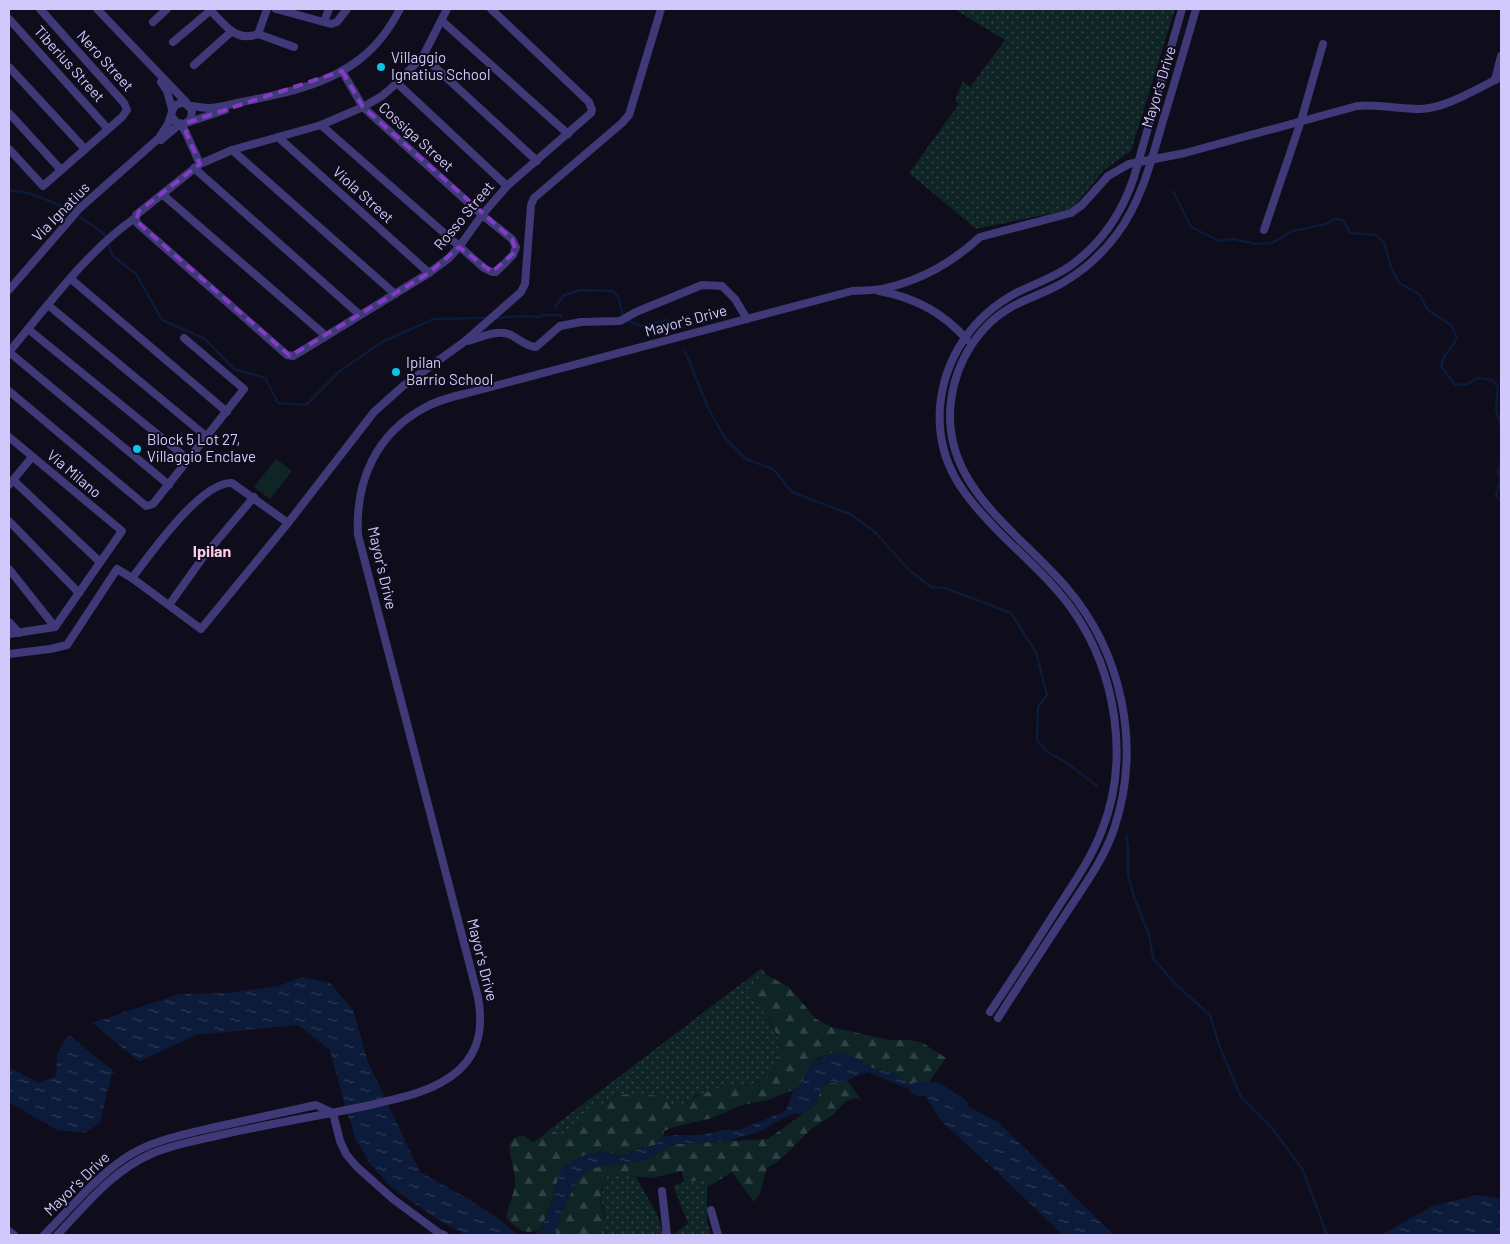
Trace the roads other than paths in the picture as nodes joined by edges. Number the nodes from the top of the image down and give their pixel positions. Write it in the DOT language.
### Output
graph roads {
  1 [pos="40,9"];
  2 [pos="98,9"];
  3 [pos="167,9"];
  4 [pos="210,9"];
  5 [pos="267,9"];
  6 [pos="276,9"];
  7 [pos="329,9"];
  8 [pos="347,9"];
  9 [pos="400,9"];
  10 [pos="447,9"];
  11 [pos="491,9"];
  12 [pos="661,9"];
  13 [pos="1182,9"];
  14 [pos="1196,9"];
  15 [pos="300,12"];
  16 [pos="9,19"];
  17 [pos="442,21"];
  18 [pos="153,22"];
  19 [pos="324,22"];
  20 [pos="232,31"];
  21 [pos="258,34"];
  22 [pos="173,42"];
  23 [pos="1323,44"];
  24 [pos="294,46"];
  25 [pos="423,56"];
  26 [pos="1501,56"];
  27 [pos="194,64"];
  28 [pos="9,67"];
  29 [pos="151,68"];
  30 [pos="342,71"];
  31 [pos="1498,78"];
  32 [pos="397,83"];
  33 [pos="260,98"];
  34 [pos="188,105"];
  35 [pos="362,107"];
  36 [pos="9,113"];
  37 [pos="171,113"];
  38 [pos="1302,121"];
  39 [pos="184,123"];
  40 [pos="321,126"];
  41 [pos="108,129"];
  42 [pos="568,134"];
  43 [pos="278,137"];
  44 [pos="9,149"];
  45 [pos="85,149"];
  46 [pos="232,150"];
  47 [pos="138,158"];
  48 [pos="1152,159"];
  49 [pos="537,161"];
  50 [pos="1137,162"];
  51 [pos="197,166"];
  52 [pos="61,170"];
  53 [pos="507,186"];
  54 [pos="162,194"];
  55 [pos="482,215"];
  56 [pos="135,218"];
  57 [pos="1264,230"];
  58 [pos="459,247"];
  59 [pos="430,273"];
  60 [pos="71,279"];
  61 [pos="9,290"];
  62 [pos="874,290"];
  63 [pos="395,294"];
  64 [pos="48,305"];
  65 [pos="360,315"];
  66 [pos="747,319"];
  67 [pos="28,328"];
  68 [pos="326,336"];
  69 [pos="965,337"];
  70 [pos="184,338"];
  71 [pos="464,342"];
  72 [pos="971,345"];
  73 [pos="9,352"];
  74 [pos="9,391"];
  75 [pos="227,412"];
  76 [pos="9,437"];
  77 [pos="207,437"];
  78 [pos="32,457"];
  79 [pos="188,460"];
  80 [pos="11,483"];
  81 [pos="169,485"];
  82 [pos="254,498"];
  83 [pos="9,521"];
  84 [pos="288,522"];
  85 [pos="100,562"];
  86 [pos="9,569"];
  87 [pos="132,578"];
  88 [pos="79,593"];
  89 [pos="169,605"];
  90 [pos="9,622"];
  91 [pos="55,627"];
  92 [pos="19,633"];
  93 [pos="9,634"];
  94 [pos="9,654"];
  95 [pos="990,1012"];
  96 [pos="998,1018"];
  97 [pos="336,1112"];
  98 [pos="174,1137"];
  99 [pos="177,1146"];
  100 [pos="662,1191"];
  101 [pos="711,1210"];
  102 [pos="9,1231"];
  103 [pos="14,1235"];
  104 [pos="44,1235"];
  105 [pos="57,1235"];
  106 [pos="444,1235"];
  107 [pos="667,1235"];
  108 [pos="718,1235"];
  1 -- 41 [label="street, Nero Street"];
  2 -- 29 [label="street"];
  3 -- 18 [label="street"];
  4 -- 20 [label="street"];
  4 -- 22 [label="street"];
  5 -- 21 [label="street"];
  6 -- 15 [label="street"];
  7 -- 19 [label="street"];
  8 -- 19 [label="street"];
  9 -- 30 [label="street, Via Ignatius"];
  10 -- 17 [label="street"];
  11 -- 42 [label="street, Rosso Street"];
  12 -- 71 [label="street"];
  13 -- 50 [label="street, Mayor's Drive"];
  14 -- 48 [label="street, Mayor's Drive"];
  15 -- 19 [label="street"];
  16 -- 41 [label="street, Tiberius Street"];
  17 -- 25 [label="street"];
  17 -- 42 [label="street"];
  20 -- 21 [label="street"];
  20 -- 27 [label="street"];
  21 -- 24 [label="street"];
  23 -- 38 [label="street"];
  25 -- 32 [label="street"];
  25 -- 49 [label="street"];
  26 -- 31 [label="street"];
  28 -- 45 [label="street"];
  29 -- 34 [label="street"];
  29 -- 37 [label="street"];
  30 -- 33 [label="street, Via Ignatius"];
  30 -- 35 [label="street, Cossiga Street"];
  31 -- 38 [label="street"];
  32 -- 35 [label="street"];
  32 -- 53 [label="street"];
  33 -- 34 [label="street, Via Ignatius"];
  33 -- 39 [label="street, Via Ignatius"];
  34 -- 37 [label="street"];
  34 -- 39 [label="street"];
  35 -- 40 [label="street"];
  35 -- 55 [label="street, Cossiga Street"];
  36 -- 52 [label="street"];
  37 -- 39 [label="street"];
  37 -- 47 [label="street, Via Ignatius"];
  38 -- 48 [label="street"];
  38 -- 57 [label="street"];
  39 -- 47 [label="street, Via Ignatius"];
  39 -- 51 [label="street"];
  40 -- 43 [label="street"];
  40 -- 58 [label="street"];
  41 -- 45 [label="street"];
  42 -- 49 [label="street, Rosso Street"];
  43 -- 46 [label="street"];
  43 -- 59 [label="street, Viola Street"];
  44 -- 52 [label="street"];
  45 -- 52 [label="street"];
  46 -- 51 [label="street"];
  46 -- 63 [label="street"];
  47 -- 61 [label="street, Via Ignatius"];
  48 -- 50 [label="street, Mayor's Drive"];
  48 -- 72 [label="street"];
  49 -- 53 [label="street, Rosso Street"];
  50 -- 62 [label="street, Mayor's Drive"];
  50 -- 69 [label="street"];
  51 -- 54 [label="street"];
  51 -- 65 [label="street"];
  53 -- 55 [label="street, Rosso Street"];
  54 -- 56 [label="street"];
  54 -- 68 [label="street"];
  55 -- 58 [label="street, Rosso Street"];
  55 -- 58 [label="street, Cossiga Street"];
  56 -- 60 [label="street"];
  56 -- 68 [label="street, Rosso Street"];
  58 -- 59 [label="street, Rosso Street"];
  59 -- 63 [label="street, Rosso Street"];
  60 -- 64 [label="street"];
  60 -- 75 [label="street"];
  62 -- 66 [label="street, Mayor's Drive"];
  62 -- 69 [label="street"];
  63 -- 65 [label="street, Rosso Street"];
  64 -- 67 [label="street"];
  64 -- 77 [label="street"];
  65 -- 68 [label="street, Rosso Street"];
  66 -- 71 [label="street"];
  66 -- 97 [label="street, Mayor's Drive"];
  67 -- 73 [label="street"];
  67 -- 79 [label="street"];
  69 -- 72 [label="street"];
  69 -- 95 [label="street"];
  70 -- 75 [label="street"];
  71 -- 84 [label="street"];
  72 -- 96 [label="street"];
  73 -- 81 [label="street"];
  74 -- 81 [label="street"];
  75 -- 77 [label="street"];
  76 -- 78 [label="street, Via Milano"];
  77 -- 79 [label="street"];
  78 -- 80 [label="street"];
  78 -- 85 [label="street, Via Milano"];
  79 -- 81 [label="street"];
  80 -- 85 [label="street"];
  82 -- 84 [label="street"];
  82 -- 87 [label="street"];
  82 -- 89 [label="street"];
  83 -- 88 [label="street"];
  84 -- 89 [label="street"];
  85 -- 88 [label="street"];
  86 -- 91 [label="street"];
  87 -- 89 [label="street"];
  87 -- 94 [label="street"];
  88 -- 91 [label="street"];
  90 -- 92 [label="street"];
  91 -- 92 [label="street"];
  92 -- 93 [label="street"];
  97 -- 98 [label="street, Mayor's Drive"];
  97 -- 99 [label="street, Mayor's Drive"];
  97 -- 106 [label="street"];
  98 -- 99 [label="street"];
  98 -- 104 [label="street, Mayor's Drive"];
  99 -- 105 [label="street, Mayor's Drive"];
  100 -- 107 [label="street"];
  101 -- 108 [label="street"];
  102 -- 103 [label="street"];
}
